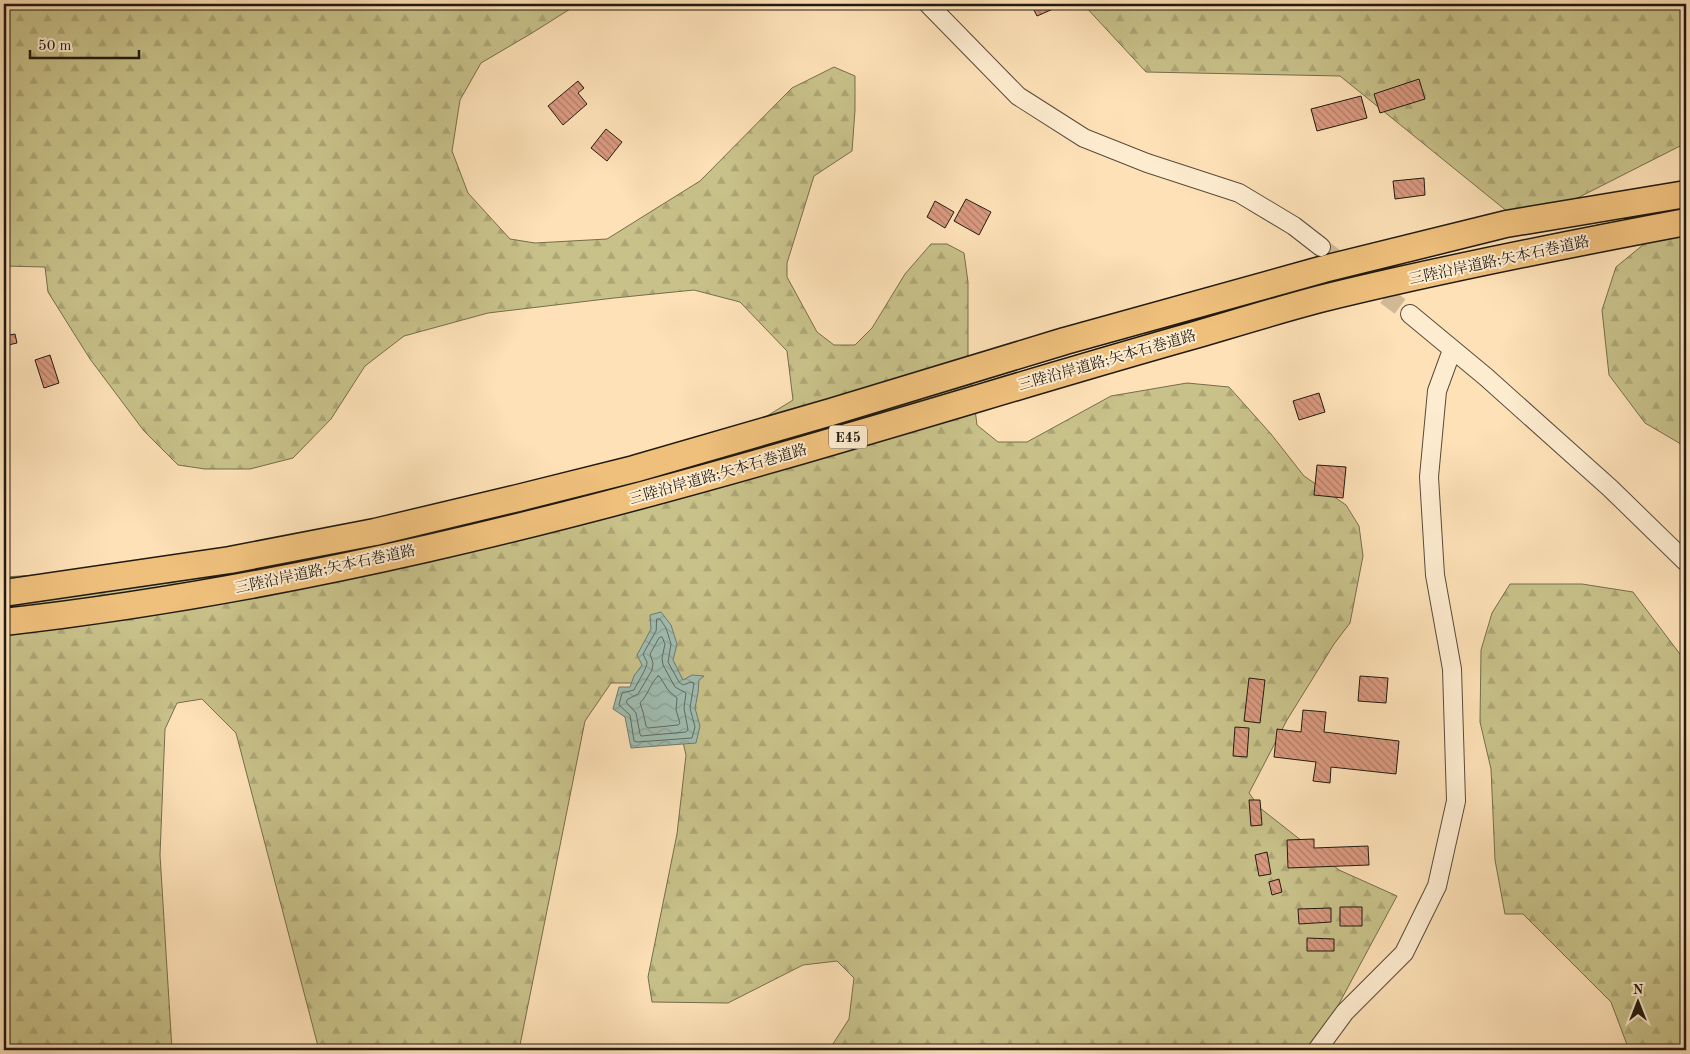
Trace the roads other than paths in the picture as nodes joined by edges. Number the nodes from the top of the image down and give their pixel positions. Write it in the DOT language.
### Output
graph roads {
  1 [pos="928,4"];
  2 [pos="1686,194"];
  3 [pos="1686,222"];
  4 [pos="1321,247"];
  5 [pos="1410,314"];
  6 [pos="1452,350"];
  7 [pos="1686,562"];
  8 [pos="4,592"];
  9 [pos="4,622"];
  10 [pos="1317,1050"];
  1 -- 4 [label="street"];
  2 -- 8 [label="highway, 三陸沿岸道路;矢本石巻道路 / E45"];
  3 -- 9 [label="highway, 三陸沿岸道路;矢本石巻道路 / E45"];
  5 -- 6 [label="street"];
  6 -- 7 [label="street"];
  6 -- 10 [label="street"];
}
